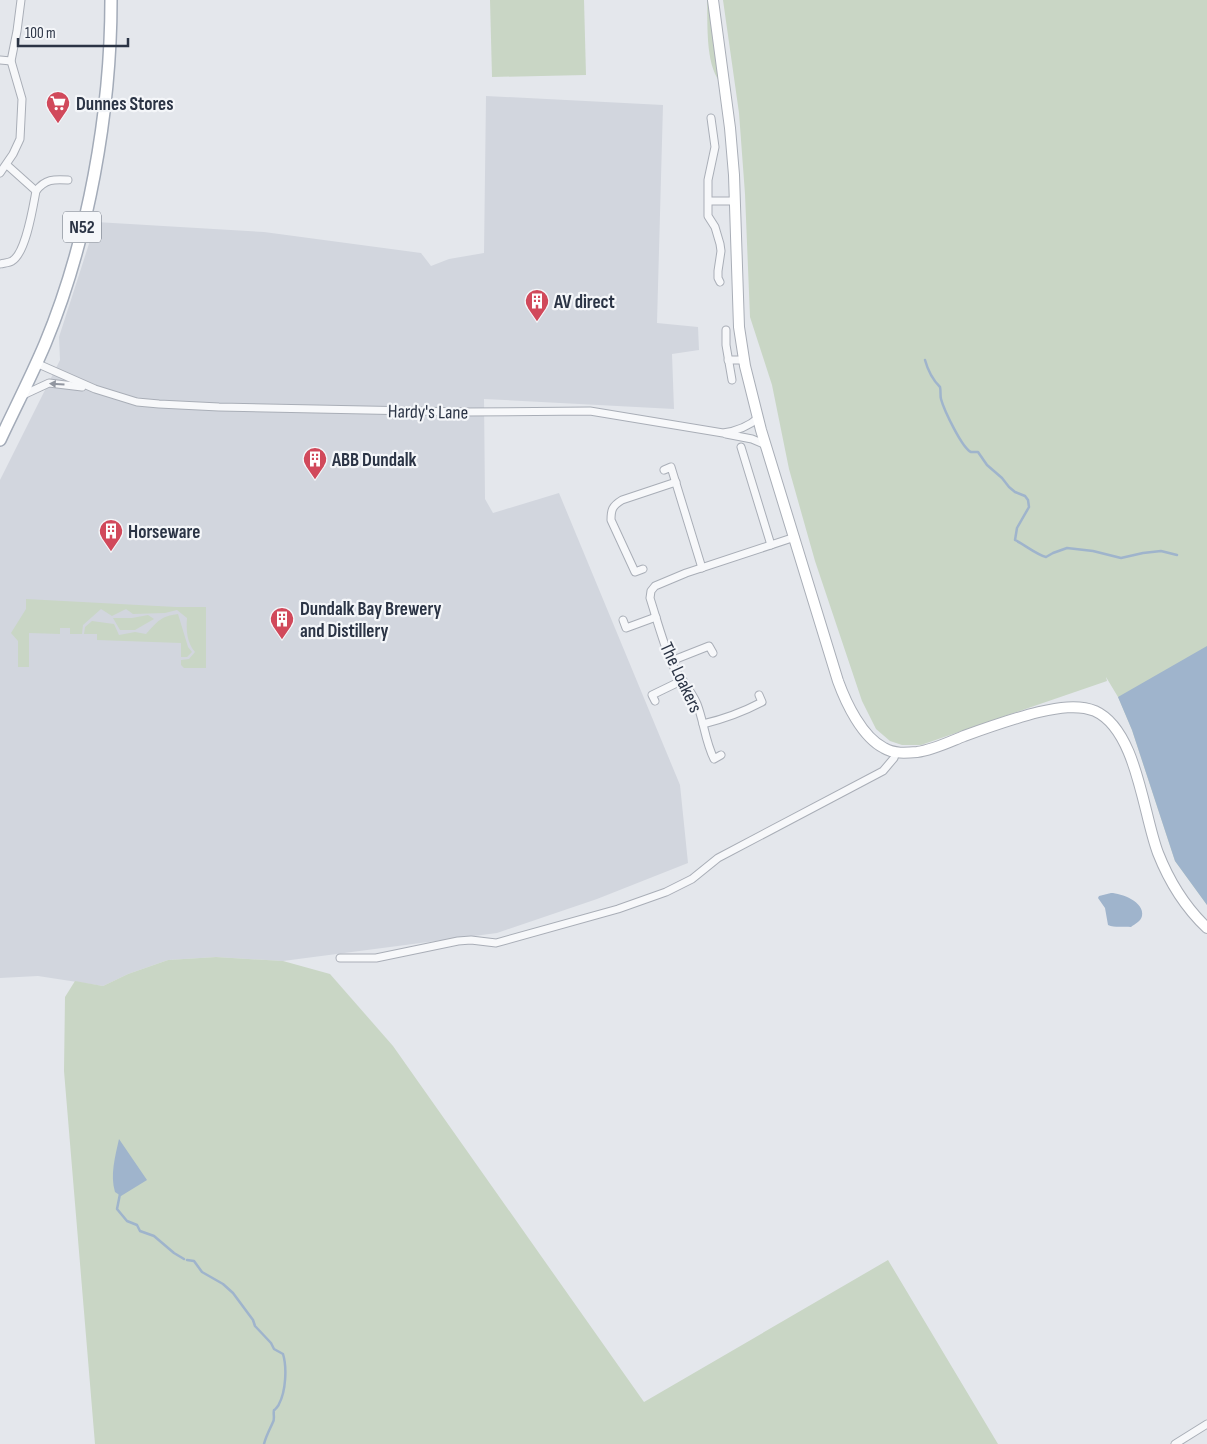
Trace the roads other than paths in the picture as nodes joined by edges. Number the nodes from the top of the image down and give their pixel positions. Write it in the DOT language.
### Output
graph roads {
  1 [pos="21,0"];
  2 [pos="111,0"];
  3 [pos="713,0"];
  4 [pos="0,60"];
  5 [pos="11,61"];
  6 [pos="711,118"];
  7 [pos="7,165"];
  8 [pos="0,173"];
  9 [pos="68,180"];
  10 [pos="36,191"];
  11 [pos="709,201"];
  12 [pos="734,201"];
  13 [pos="0,264"];
  14 [pos="720,282"];
  15 [pos="726,330"];
  16 [pos="728,360"];
  17 [pos="744,360"];
  18 [pos="36,363"];
  19 [pos="732,380"];
  20 [pos="95,389"];
  21 [pos="21,396"];
  22 [pos="758,418"];
  23 [pos="723,433"];
  24 [pos="0,440"];
  25 [pos="766,445"];
  26 [pos="741,447"];
  27 [pos="664,470"];
  28 [pos="676,482"];
  29 [pos="795,537"];
  30 [pos="772,545"];
  31 [pos="702,568"];
  32 [pos="643,569"];
  33 [pos="656,617"];
  34 [pos="622,620"];
  35 [pos="712,653"];
  36 [pos="671,661"];
  37 [pos="683,680"];
  38 [pos="759,695"];
  39 [pos="655,701"];
  40 [pos="703,724"];
  41 [pos="896,752"];
  42 [pos="721,755"];
  43 [pos="1207,928"];
  44 [pos="340,958"];
  45 [pos="1207,1424"];
  46 [pos="1176,1444"];
  1 -- 5 [label="street"];
  2 -- 18 [label="main road, N52"];
  3 -- 12 [label="main road"];
  4 -- 5 [label="street"];
  5 -- 7 [label="street"];
  6 -- 11 [label="street"];
  7 -- 8 [label="street"];
  7 -- 10 [label="street"];
  9 -- 10 [label="street"];
  10 -- 13 [label="street"];
  11 -- 12 [label="street"];
  11 -- 14 [label="street"];
  12 -- 17 [label="main road"];
  15 -- 16 [label="street"];
  16 -- 17 [label="street"];
  16 -- 19 [label="street"];
  17 -- 22 [label="main road"];
  18 -- 20 [label="street, Hardy's Lane"];
  18 -- 21 [label="main road, N52"];
  20 -- 21 [label="street, Hardy's Lane, one-way"];
  20 -- 23 [label="street, Hardy's Lane"];
  21 -- 24 [label="main road, N52"];
  22 -- 23 [label="street, Hardy's Lane"];
  22 -- 25 [label="main road"];
  23 -- 25 [label="street"];
  25 -- 29 [label="main road"];
  26 -- 30 [label="street"];
  27 -- 28 [label="street"];
  28 -- 31 [label="street"];
  28 -- 32 [label="street"];
  29 -- 30 [label="street, The Loakers"];
  29 -- 41 [label="main road"];
  30 -- 31 [label="street, The Loakers"];
  31 -- 33 [label="street, The Loakers"];
  33 -- 34 [label="street"];
  33 -- 36 [label="street, The Loakers"];
  35 -- 36 [label="street"];
  36 -- 37 [label="street, The Loakers"];
  37 -- 39 [label="street"];
  37 -- 40 [label="street, The Loakers"];
  38 -- 40 [label="street"];
  40 -- 42 [label="street, The Loakers"];
  41 -- 43 [label="main road"];
  41 -- 44 [label="street"];
  45 -- 46 [label="street"];
}
